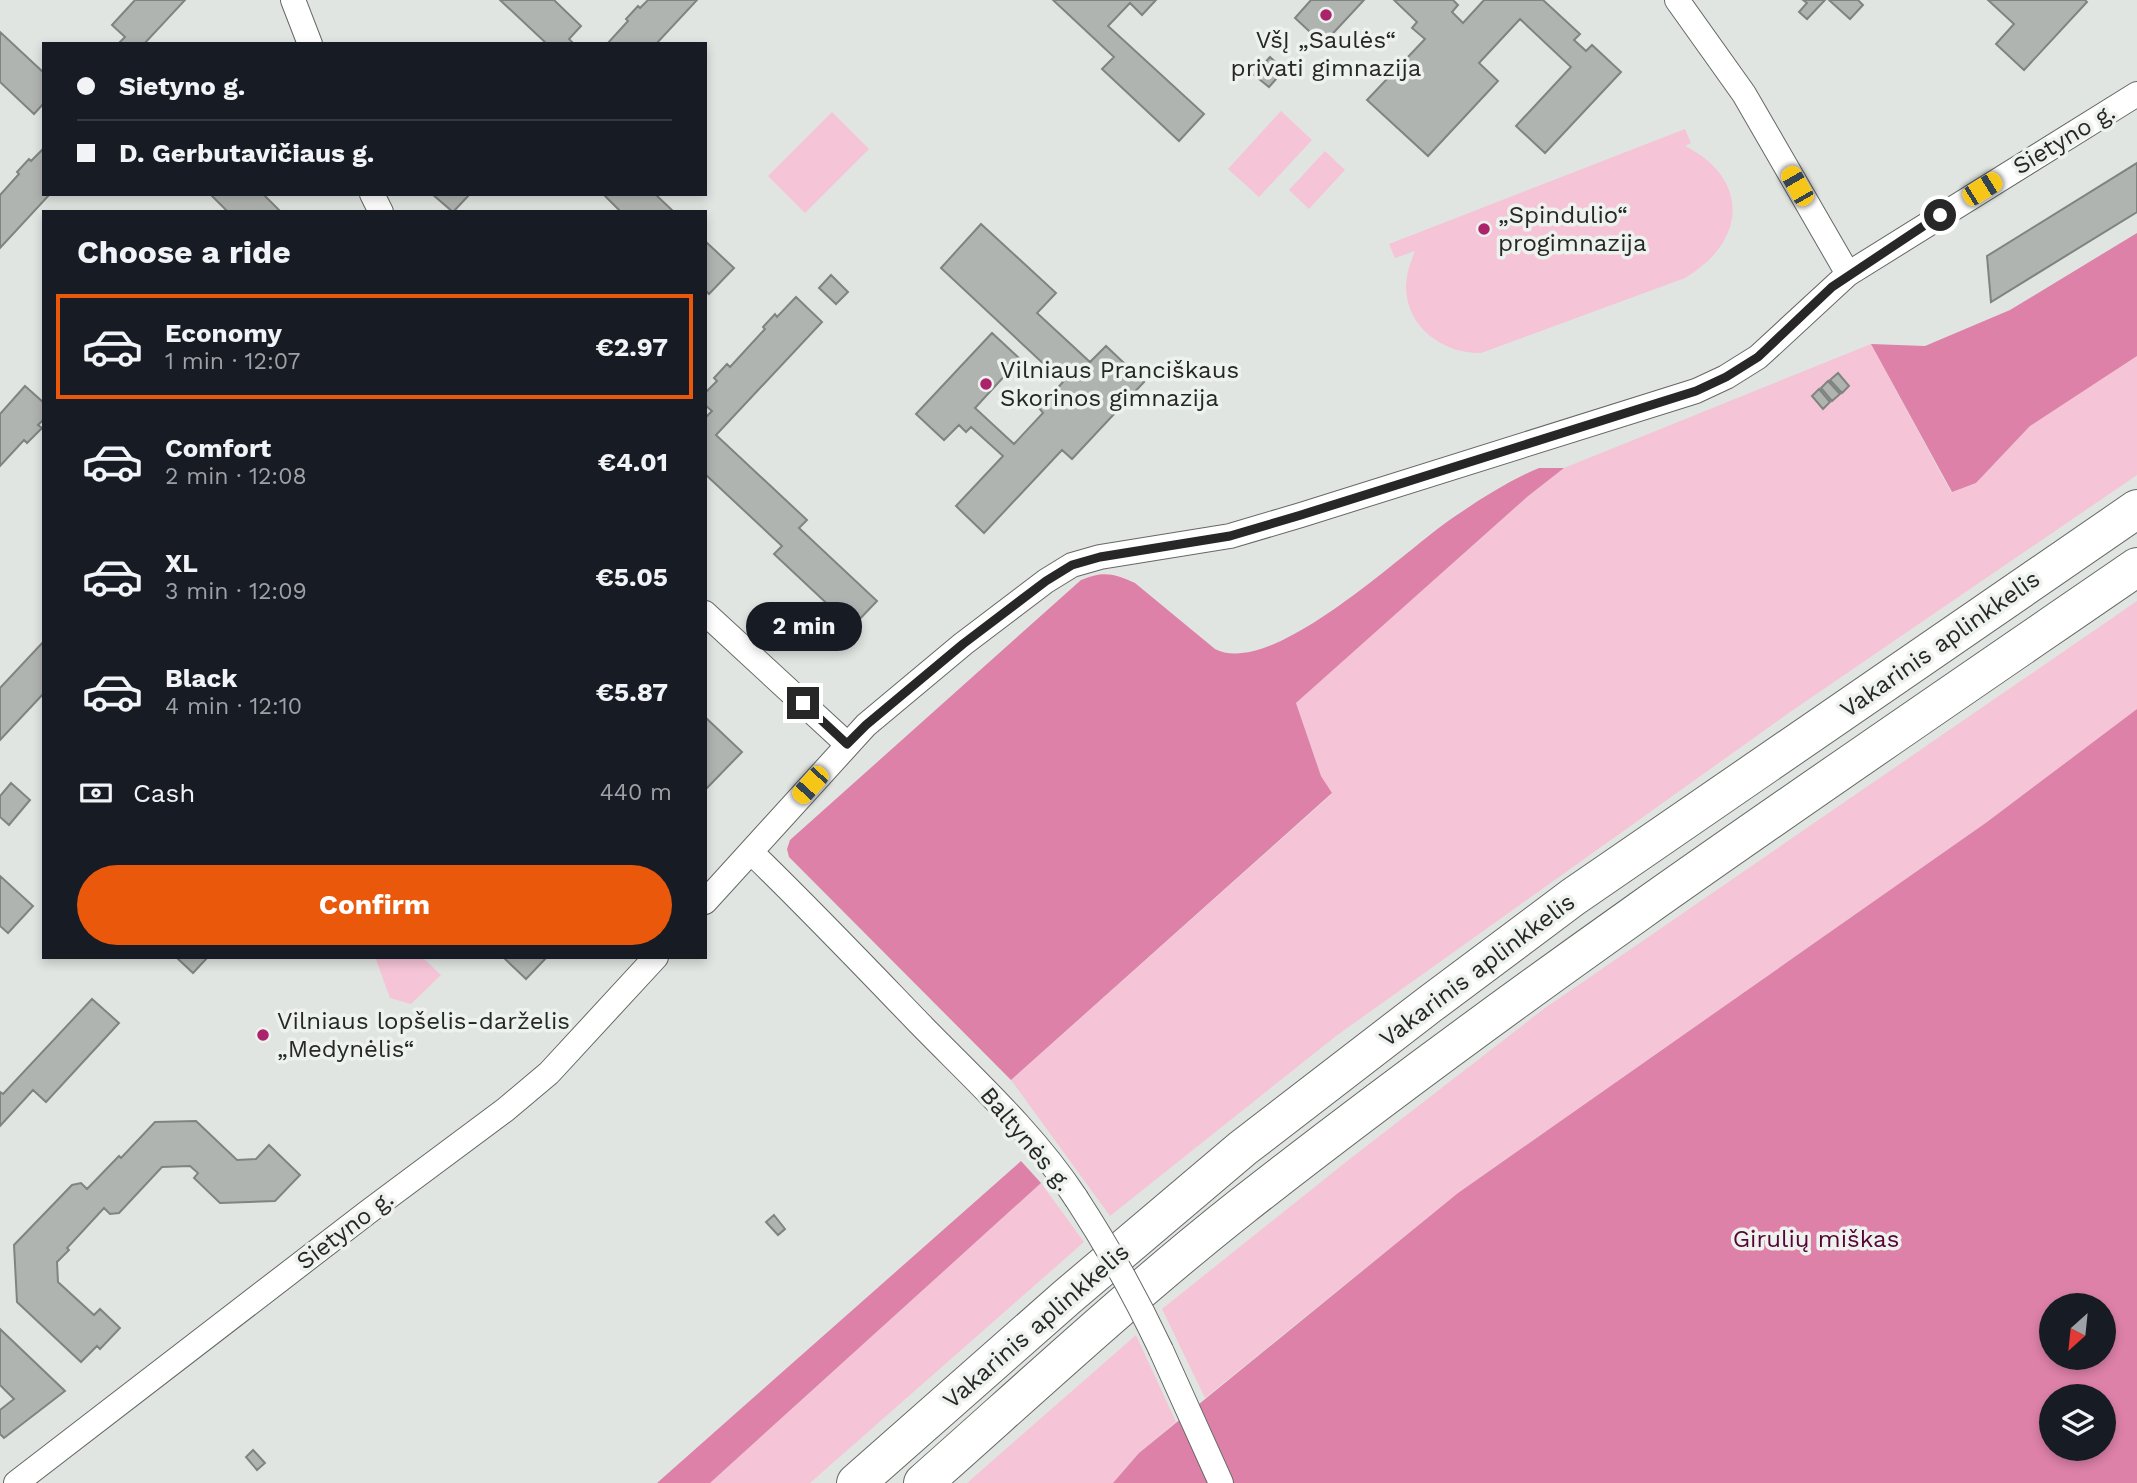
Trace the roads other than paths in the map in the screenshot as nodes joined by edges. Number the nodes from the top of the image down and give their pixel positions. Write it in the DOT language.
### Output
graph roads {
  1 [pos="293,0"];
  2 [pos="1677,0"];
  3 [pos="309,42"];
  4 [pos="2137,94"];
  5 [pos="1848,274"];
  6 [pos="2137,509"];
  7 [pos="2137,567"];
  8 [pos="707,615"];
  9 [pos="847,744"];
  10 [pos="751,852"];
  11 [pos="707,900"];
  12 [pos="654,959"];
  13 [pos="16,1483"];
  14 [pos="856,1483"];
  15 [pos="923,1483"];
  16 [pos="1221,1483"];
  1 -- 3 [label="street"];
  2 -- 5 [label="street"];
  4 -- 5 [label="street, Sietyno g."];
  5 -- 9 [label="street, Sietyno g."];
  6 -- 14 [label="highway, Vakarinis aplinkkelis"];
  7 -- 15 [label="highway, Vakarinis aplinkkelis"];
  8 -- 9 [label="street"];
  9 -- 10 [label="street, Sietyno g."];
  10 -- 11 [label="street, Sietyno g."];
  10 -- 16 [label="street, Baltynės g., bridge"];
  12 -- 13 [label="street, Sietyno g."];
}
